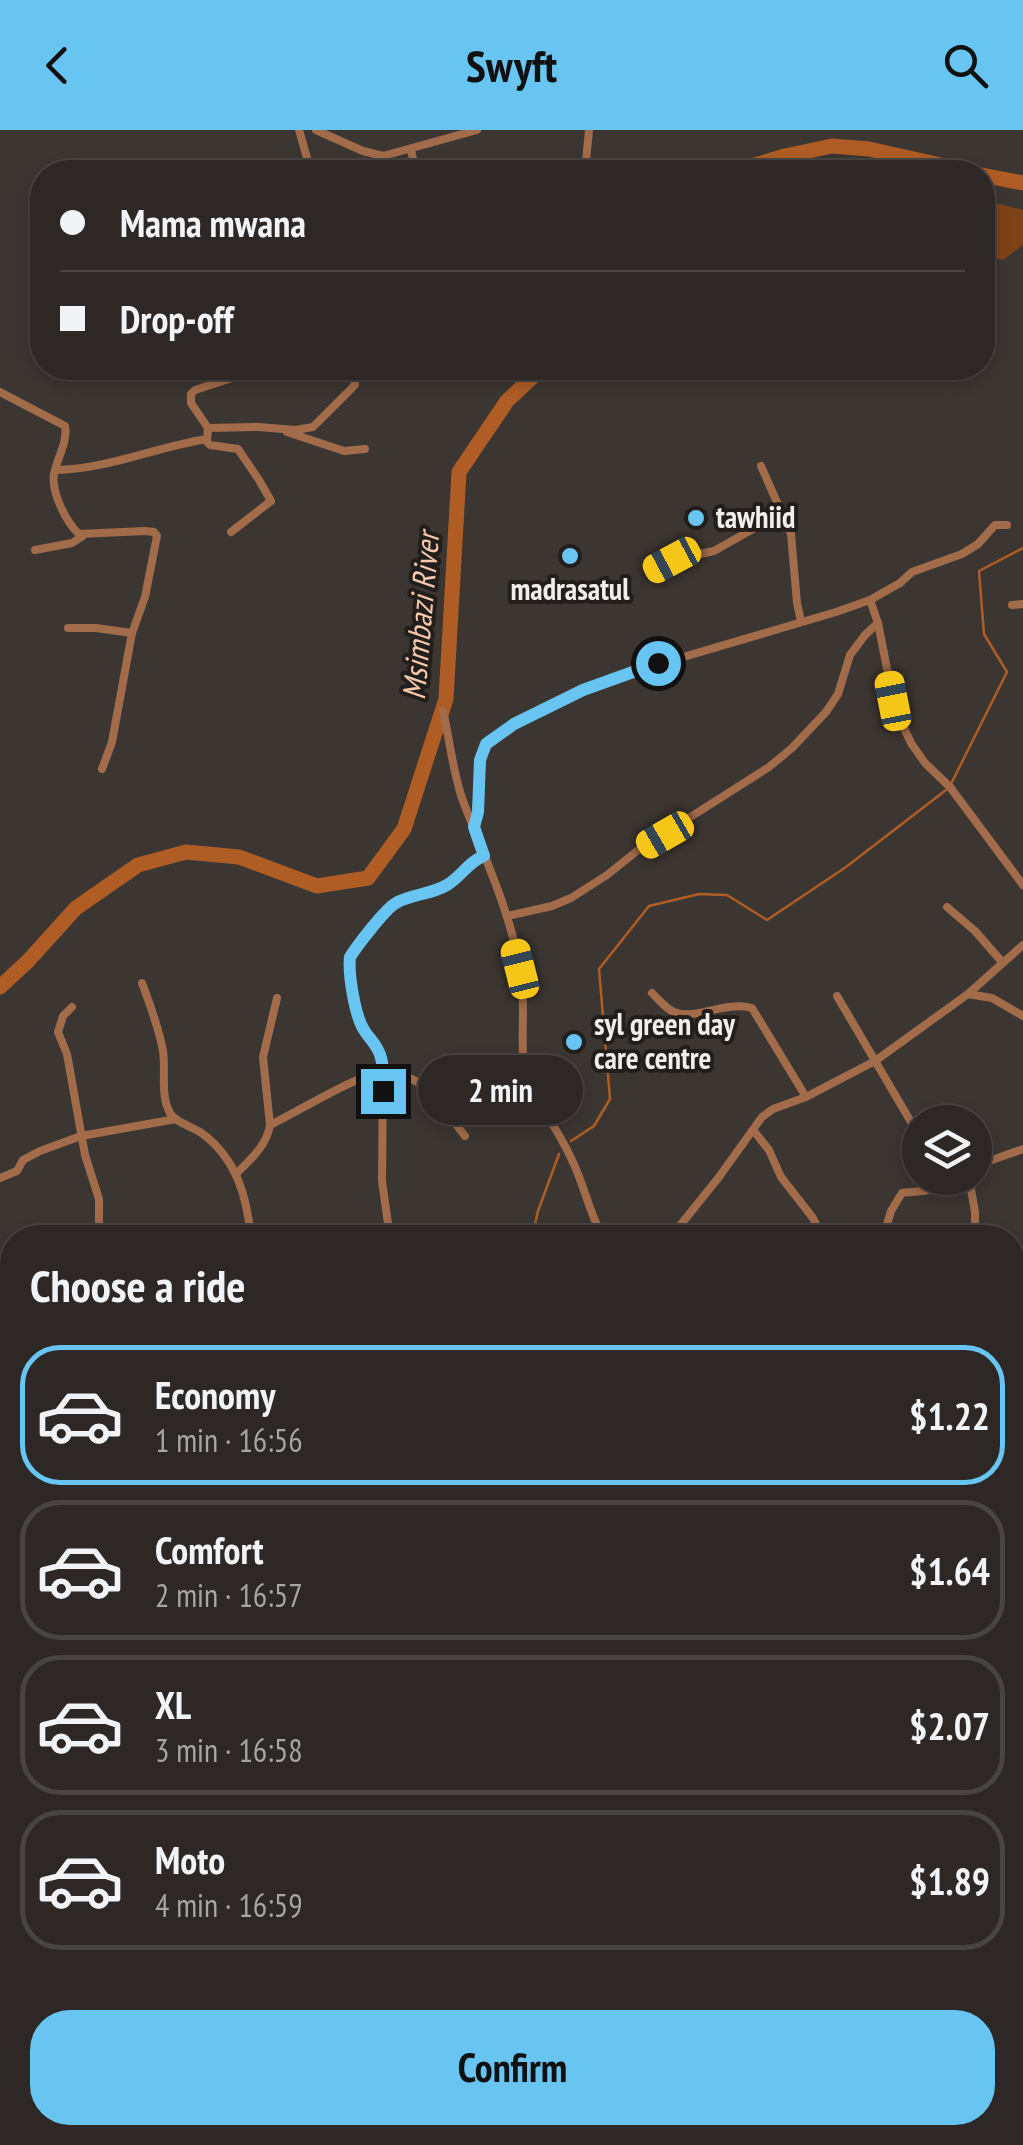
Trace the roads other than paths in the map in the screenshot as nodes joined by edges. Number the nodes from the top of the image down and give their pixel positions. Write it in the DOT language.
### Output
graph roads {
  1 [pos="299,130"];
  2 [pos="316,130"];
  3 [pos="477,130"];
  4 [pos="589,130"];
  5 [pos="411,150"];
  6 [pos="308,160"];
  7 [pos="413,160"];
  8 [pos="587,160"];
  9 [pos="225,380"];
  10 [pos="353,380"];
  11 [pos="0,392"];
  12 [pos="208,428"];
  13 [pos="278,428"];
  14 [pos="207,439"];
  15 [pos="364,449"];
  16 [pos="762,466"];
  17 [pos="56,470"];
  18 [pos="783,512"];
  19 [pos="1007,525"];
  20 [pos="232,532"];
  21 [pos="85,535"];
  22 [pos="35,550"];
  23 [pos="649,572"];
  24 [pos="870,600"];
  25 [pos="1023,604"];
  26 [pos="1012,605"];
  27 [pos="802,621"];
  28 [pos="878,623"];
  29 [pos="68,628"];
  30 [pos="132,634"];
  31 [pos="444,711"];
  32 [pos="102,769"];
  33 [pos="474,827"];
  34 [pos="484,856"];
  35 [pos="1023,885"];
  36 [pos="947,907"];
  37 [pos="507,916"];
  38 [pos="1023,945"];
  39 [pos="1002,963"];
  40 [pos="142,983"];
  41 [pos="652,993"];
  42 [pos="968,994"];
  43 [pos="836,996"];
  44 [pos="278,998"];
  45 [pos="72,1007"];
  46 [pos="1023,1016"];
  47 [pos="875,1061"];
  48 [pos="383,1072"];
  49 [pos="530,1088"];
  50 [pos="806,1096"];
  51 [pos="442,1107"];
  52 [pos="902,1107"];
  53 [pos="176,1119"];
  54 [pos="270,1126"];
  55 [pos="753,1130"];
  56 [pos="81,1136"];
  57 [pos="465,1136"];
  58 [pos="1023,1149"];
  59 [pos="992,1160"];
  60 [pos="237,1173"];
  61 [pos="0,1178"];
  62 [pos="902,1193"];
  63 [pos="971,1195"];
  64 [pos="100,1225"];
  65 [pos="250,1225"];
  66 [pos="388,1225"];
  67 [pos="597,1225"];
  68 [pos="681,1225"];
  69 [pos="816,1225"];
  70 [pos="887,1225"];
  71 [pos="975,1225"];
  1 -- 6 [label="street"];
  2 -- 5 [label="street"];
  3 -- 5 [label="street"];
  4 -- 8 [label="street"];
  5 -- 7 [label="street"];
  9 -- 12 [label="street"];
  10 -- 13 [label="street"];
  11 -- 17 [label="street"];
  12 -- 13 [label="street"];
  12 -- 14 [label="street"];
  13 -- 15 [label="street"];
  14 -- 17 [label="street"];
  14 -- 20 [label="street"];
  16 -- 18 [label="street"];
  17 -- 21 [label="street"];
  18 -- 23 [label="street"];
  18 -- 27 [label="street"];
  19 -- 24 [label="street"];
  21 -- 22 [label="street"];
  21 -- 30 [label="street"];
  24 -- 27 [label="street"];
  24 -- 28 [label="street"];
  25 -- 26 [label="street"];
  27 -- 33 [label="street"];
  28 -- 35 [label="street"];
  28 -- 37 [label="street"];
  29 -- 30 [label="street"];
  30 -- 32 [label="street"];
  31 -- 33 [label="street"];
  33 -- 34 [label="street"];
  34 -- 37 [label="street"];
  34 -- 48 [label="street"];
  36 -- 39 [label="street"];
  37 -- 49 [label="street"];
  38 -- 39 [label="street"];
  39 -- 42 [label="street"];
  40 -- 53 [label="street"];
  41 -- 50 [label="street"];
  42 -- 46 [label="street"];
  42 -- 47 [label="street"];
  43 -- 47 [label="street"];
  44 -- 54 [label="street"];
  45 -- 56 [label="street"];
  47 -- 50 [label="street"];
  47 -- 52 [label="street"];
  48 -- 51 [label="street"];
  48 -- 54 [label="street"];
  48 -- 66 [label="street"];
  49 -- 51 [label="street"];
  49 -- 67 [label="street"];
  50 -- 55 [label="street"];
  51 -- 57 [label="street"];
  53 -- 56 [label="street"];
  53 -- 60 [label="street"];
  54 -- 60 [label="street"];
  55 -- 68 [label="street"];
  55 -- 69 [label="street"];
  56 -- 61 [label="street"];
  56 -- 64 [label="street"];
  58 -- 59 [label="street"];
  60 -- 65 [label="street"];
  62 -- 70 [label="street"];
  63 -- 71 [label="street"];
}
